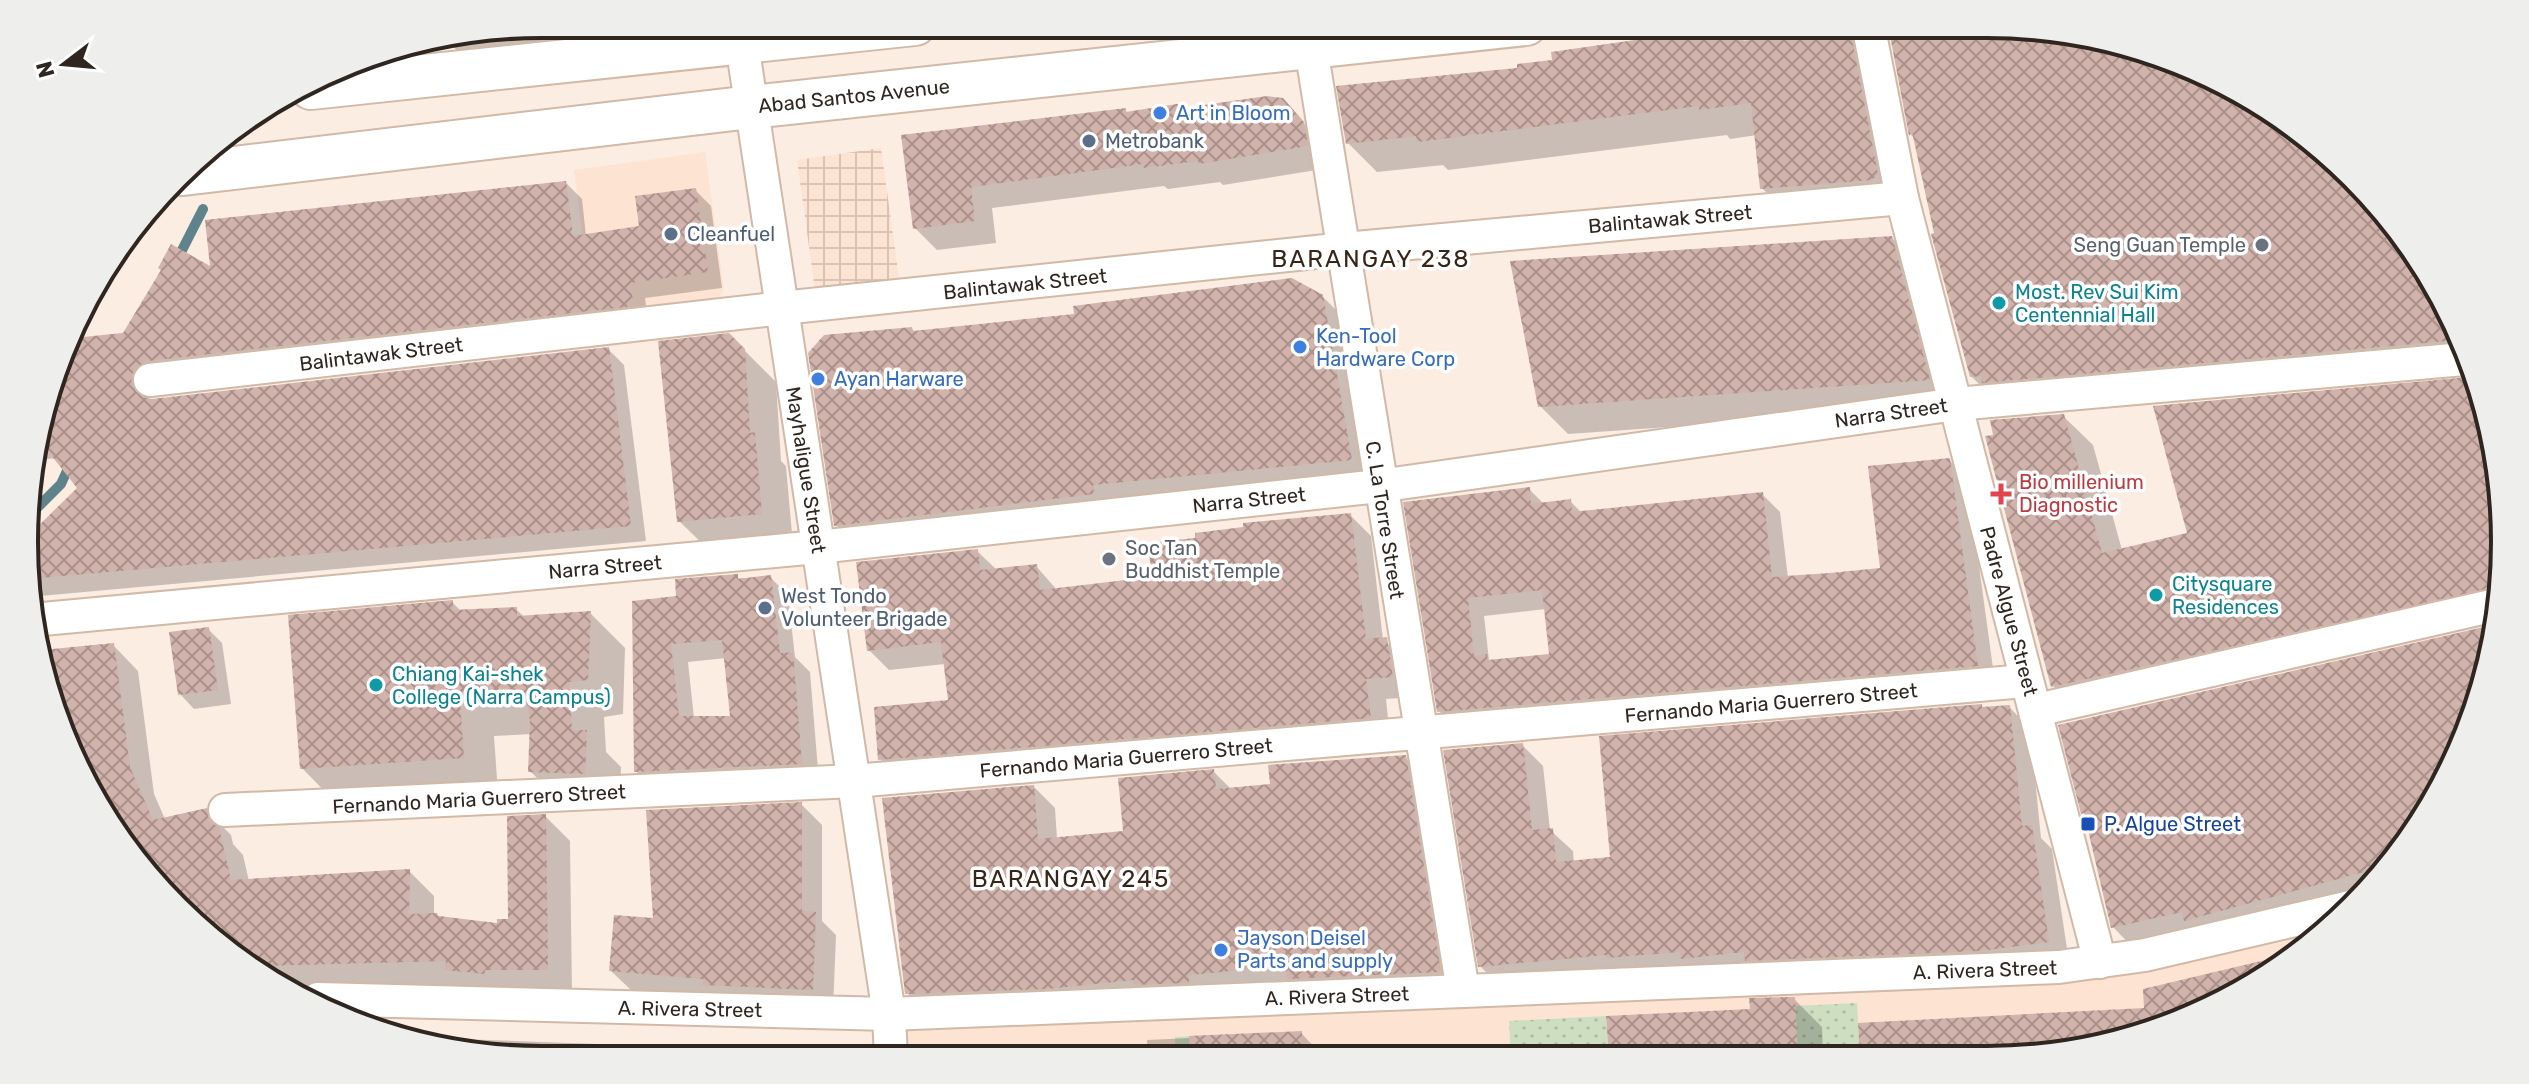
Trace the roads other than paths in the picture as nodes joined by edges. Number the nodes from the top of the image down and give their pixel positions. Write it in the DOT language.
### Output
graph roads {
  1 [pos="708,38"];
  2 [pos="741,38"];
  3 [pos="1401,38"];
  4 [pos="1871,38"];
  5 [pos="1311,48"];
  6 [pos="328,86"];
  7 [pos="751,107"];
  8 [pos="201,172"];
  9 [pos="1902,198"];
  10 [pos="1345,249"];
  11 [pos="782,308"];
  12 [pos="2457,360"];
  13 [pos="150,380"];
  14 [pos="1956,404"];
  15 [pos="1379,486"];
  16 [pos="818,547"];
  17 [pos="2487,607"];
  18 [pos="44,619"];
  19 [pos="2031,696"];
  20 [pos="1421,733"];
  21 [pos="854,781"];
  22 [pos="225,810"];
  23 [pos="2329,912"];
  24 [pos="2100,962"];
  25 [pos="1463,991"];
  26 [pos="330,999"];
  27 [pos="889,1014"];
  28 [pos="890,1046"];
  1 -- 6 [label="main road"];
  2 -- 7 [label="street, Mayhaligue Street"];
  3 -- 5 [label="main road, Abad Santos Avenue"];
  4 -- 9 [label="street, Padre Algue Street"];
  5 -- 7 [label="main road, Abad Santos Avenue"];
  5 -- 10 [label="street, C. La Torre Street"];
  7 -- 8 [label="main road, Abad Santos Avenue"];
  7 -- 11 [label="street, Mayhaligue Street"];
  9 -- 10 [label="street, Balintawak Street"];
  9 -- 14 [label="street, Padre Algue Street"];
  10 -- 11 [label="street, Balintawak Street"];
  10 -- 15 [label="street, C. La Torre Street"];
  11 -- 13 [label="street, Balintawak Street"];
  11 -- 16 [label="street, Mayhaligue Street"];
  12 -- 14 [label="street, Narra Street"];
  14 -- 15 [label="street, Narra Street"];
  14 -- 19 [label="street, Padre Algue Street"];
  15 -- 16 [label="street, Narra Street"];
  15 -- 20 [label="street, C. La Torre Street"];
  16 -- 18 [label="street, Narra Street"];
  16 -- 21 [label="street, Mayhaligue Street"];
  17 -- 19 [label="street, Fernando Maria Guerrero Street"];
  19 -- 20 [label="street, Fernando Maria Guerrero Street"];
  19 -- 24 [label="street, Padre Algue Street"];
  20 -- 21 [label="street, Fernando Maria Guerrero Street"];
  20 -- 25 [label="street, C. La Torre Street"];
  21 -- 22 [label="street, Fernando Maria Guerrero Street"];
  21 -- 27 [label="street, Mayhaligue Street"];
  23 -- 24 [label="street, A. Rivera Street"];
  24 -- 25 [label="street, A. Rivera Street"];
  25 -- 27 [label="street, A. Rivera Street"];
  26 -- 27 [label="street, A. Rivera Street"];
  27 -- 28 [label="street, Mayhaligue Street"];
}
